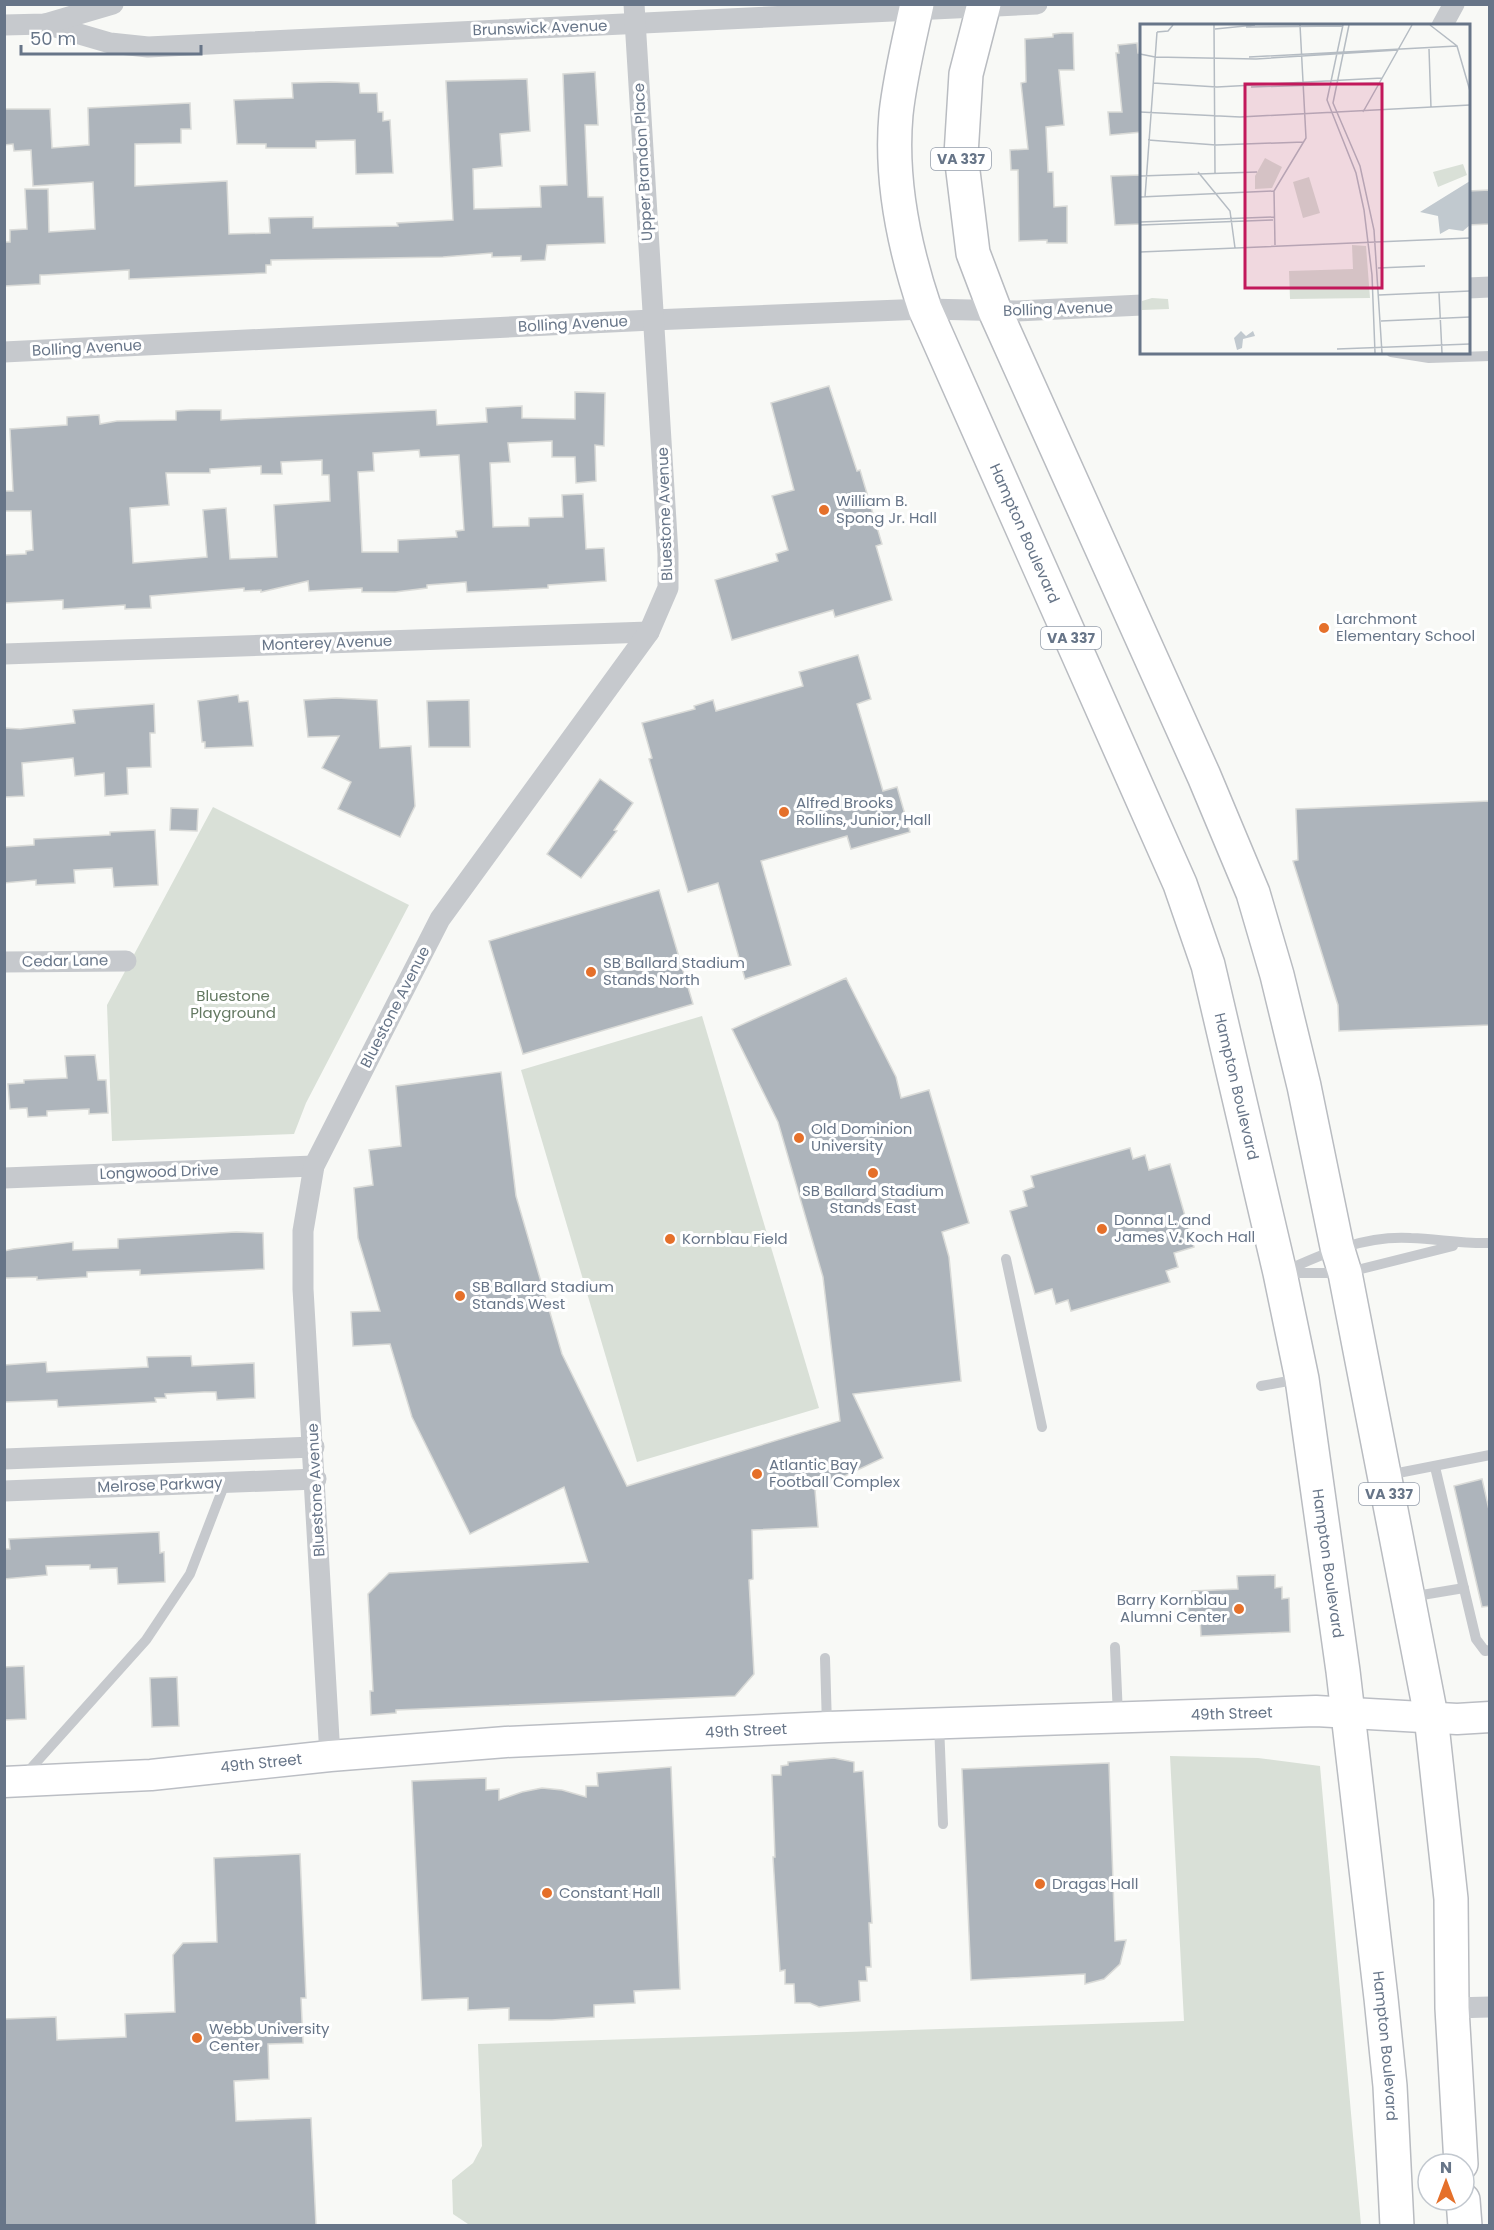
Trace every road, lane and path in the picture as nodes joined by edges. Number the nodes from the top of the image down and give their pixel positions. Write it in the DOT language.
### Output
graph roads {
  1 [pos="113,4"];
  2 [pos="1037,4"];
  3 [pos="1454,4"];
  4 [pos="984,6"];
  5 [pos="916,8"];
  6 [pos="634,14"];
  7 [pos="45,24"];
  8 [pos="1443,24"];
  9 [pos="4,25"];
  10 [pos="1490,286"];
  11 [pos="1470,288"];
  12 [pos="1140,305"];
  13 [pos="925,309"];
  14 [pos="995,311"];
  15 [pos="652,320"];
  16 [pos="4,352"];
  17 [pos="1404,354"];
  18 [pos="1490,356"];
  19 [pos="650,632"];
  20 [pos="4,654"];
  21 [pos="126,961"];
  22 [pos="4,962"];
  23 [pos="314,1166"];
  24 [pos="4,1178"];
  25 [pos="1490,1243"];
  26 [pos="1459,1244"];
  27 [pos="1005,1259"];
  28 [pos="1341,1260"];
  29 [pos="1280,1273"];
  30 [pos="1302,1379"];
  31 [pos="1262,1386"];
  32 [pos="1042,1427"];
  33 [pos="314,1447"];
  34 [pos="1490,1455"];
  35 [pos="4,1459"];
  36 [pos="1435,1467"];
  37 [pos="1385,1475"];
  38 [pos="316,1479"];
  39 [pos="225,1483"];
  40 [pos="4,1491"];
  41 [pos="1464,1588"];
  42 [pos="1410,1597"];
  43 [pos="1115,1647"];
  44 [pos="1490,1650"];
  45 [pos="825,1658"];
  46 [pos="1346,1711"];
  47 [pos="1431,1716"];
  48 [pos="1490,1717"];
  49 [pos="1119,1718"];
  50 [pos="939,1724"];
  51 [pos="828,1727"];
  52 [pos="330,1756"];
  53 [pos="12,1782"];
  54 [pos="943,1824"];
  55 [pos="1490,2007"];
  56 [pos="1452,2008"];
  57 [pos="1460,2152"];
  58 [pos="1397,2226"];
  1 -- 7 [label="street, Brunswick Avenue"];
  2 -- 4 [label="street, Brunswick Avenue"];
  3 -- 8 [label="street"];
  4 -- 5 [label="street, Brunswick Avenue"];
  4 -- 14 [label="main road, VA 337"];
  5 -- 6 [label="street, Brunswick Avenue"];
  5 -- 13 [label="main road, Hampton Boulevard / VA 337"];
  6 -- 7 [label="street, Brunswick Avenue"];
  6 -- 15 [label="street, Upper Brandon Place"];
  7 -- 9 [label="street, Brunswick Avenue"];
  10 -- 11 [label="street"];
  12 -- 14 [label="street, Bolling Avenue"];
  13 -- 14 [label="street, Bolling Avenue"];
  13 -- 15 [label="street, Bolling Avenue"];
  13 -- 29 [label="main road, Hampton Boulevard / VA 337"];
  14 -- 28 [label="main road, VA 337"];
  15 -- 16 [label="street, Bolling Avenue"];
  15 -- 19 [label="street, Bluestone Avenue"];
  17 -- 18 [label="lane"];
  19 -- 20 [label="street, Monterey Avenue"];
  19 -- 23 [label="street, Bluestone Avenue"];
  21 -- 22 [label="street, Cedar Lane"];
  23 -- 24 [label="street, Longwood Drive"];
  23 -- 33 [label="street, Bluestone Avenue"];
  25 -- 26 [label="lane"];
  26 -- 28 [label="lane"];
  26 -- 28 [label="lane"];
  27 -- 32 [label="lane"];
  28 -- 29 [label="lane"];
  28 -- 29 [label="lane"];
  28 -- 37 [label="main road, VA 337"];
  29 -- 30 [label="main road, Hampton Boulevard / VA 337"];
  30 -- 31 [label="lane"];
  30 -- 46 [label="main road, Hampton Boulevard / VA 337"];
  33 -- 35 [label="street"];
  33 -- 38 [label="street, Bluestone Avenue"];
  34 -- 36 [label="lane"];
  36 -- 37 [label="lane"];
  36 -- 41 [label="lane"];
  37 -- 42 [label="main road, VA 337"];
  38 -- 39 [label="street, Melrose Parkway"];
  38 -- 52 [label="street, Bluestone Avenue"];
  39 -- 40 [label="street, Melrose Parkway"];
  39 -- 53 [label="lane"];
  41 -- 42 [label="lane"];
  41 -- 44 [label="lane"];
  42 -- 47 [label="main road, VA 337"];
  43 -- 49 [label="lane"];
  45 -- 51 [label="lane"];
  46 -- 47 [label="street, 49th Street"];
  46 -- 49 [label="street, 49th Street"];
  46 -- 58 [label="main road, Hampton Boulevard / VA 337"];
  47 -- 48 [label="street, 49th Street"];
  47 -- 56 [label="main road, VA 337"];
  49 -- 50 [label="street, 49th Street"];
  50 -- 51 [label="street, 49th Street"];
  50 -- 54 [label="lane"];
  51 -- 52 [label="street, 49th Street"];
  52 -- 53 [label="street, 49th Street"];
  55 -- 56 [label="street"];
  56 -- 57 [label="main road, VA 337"];
}
